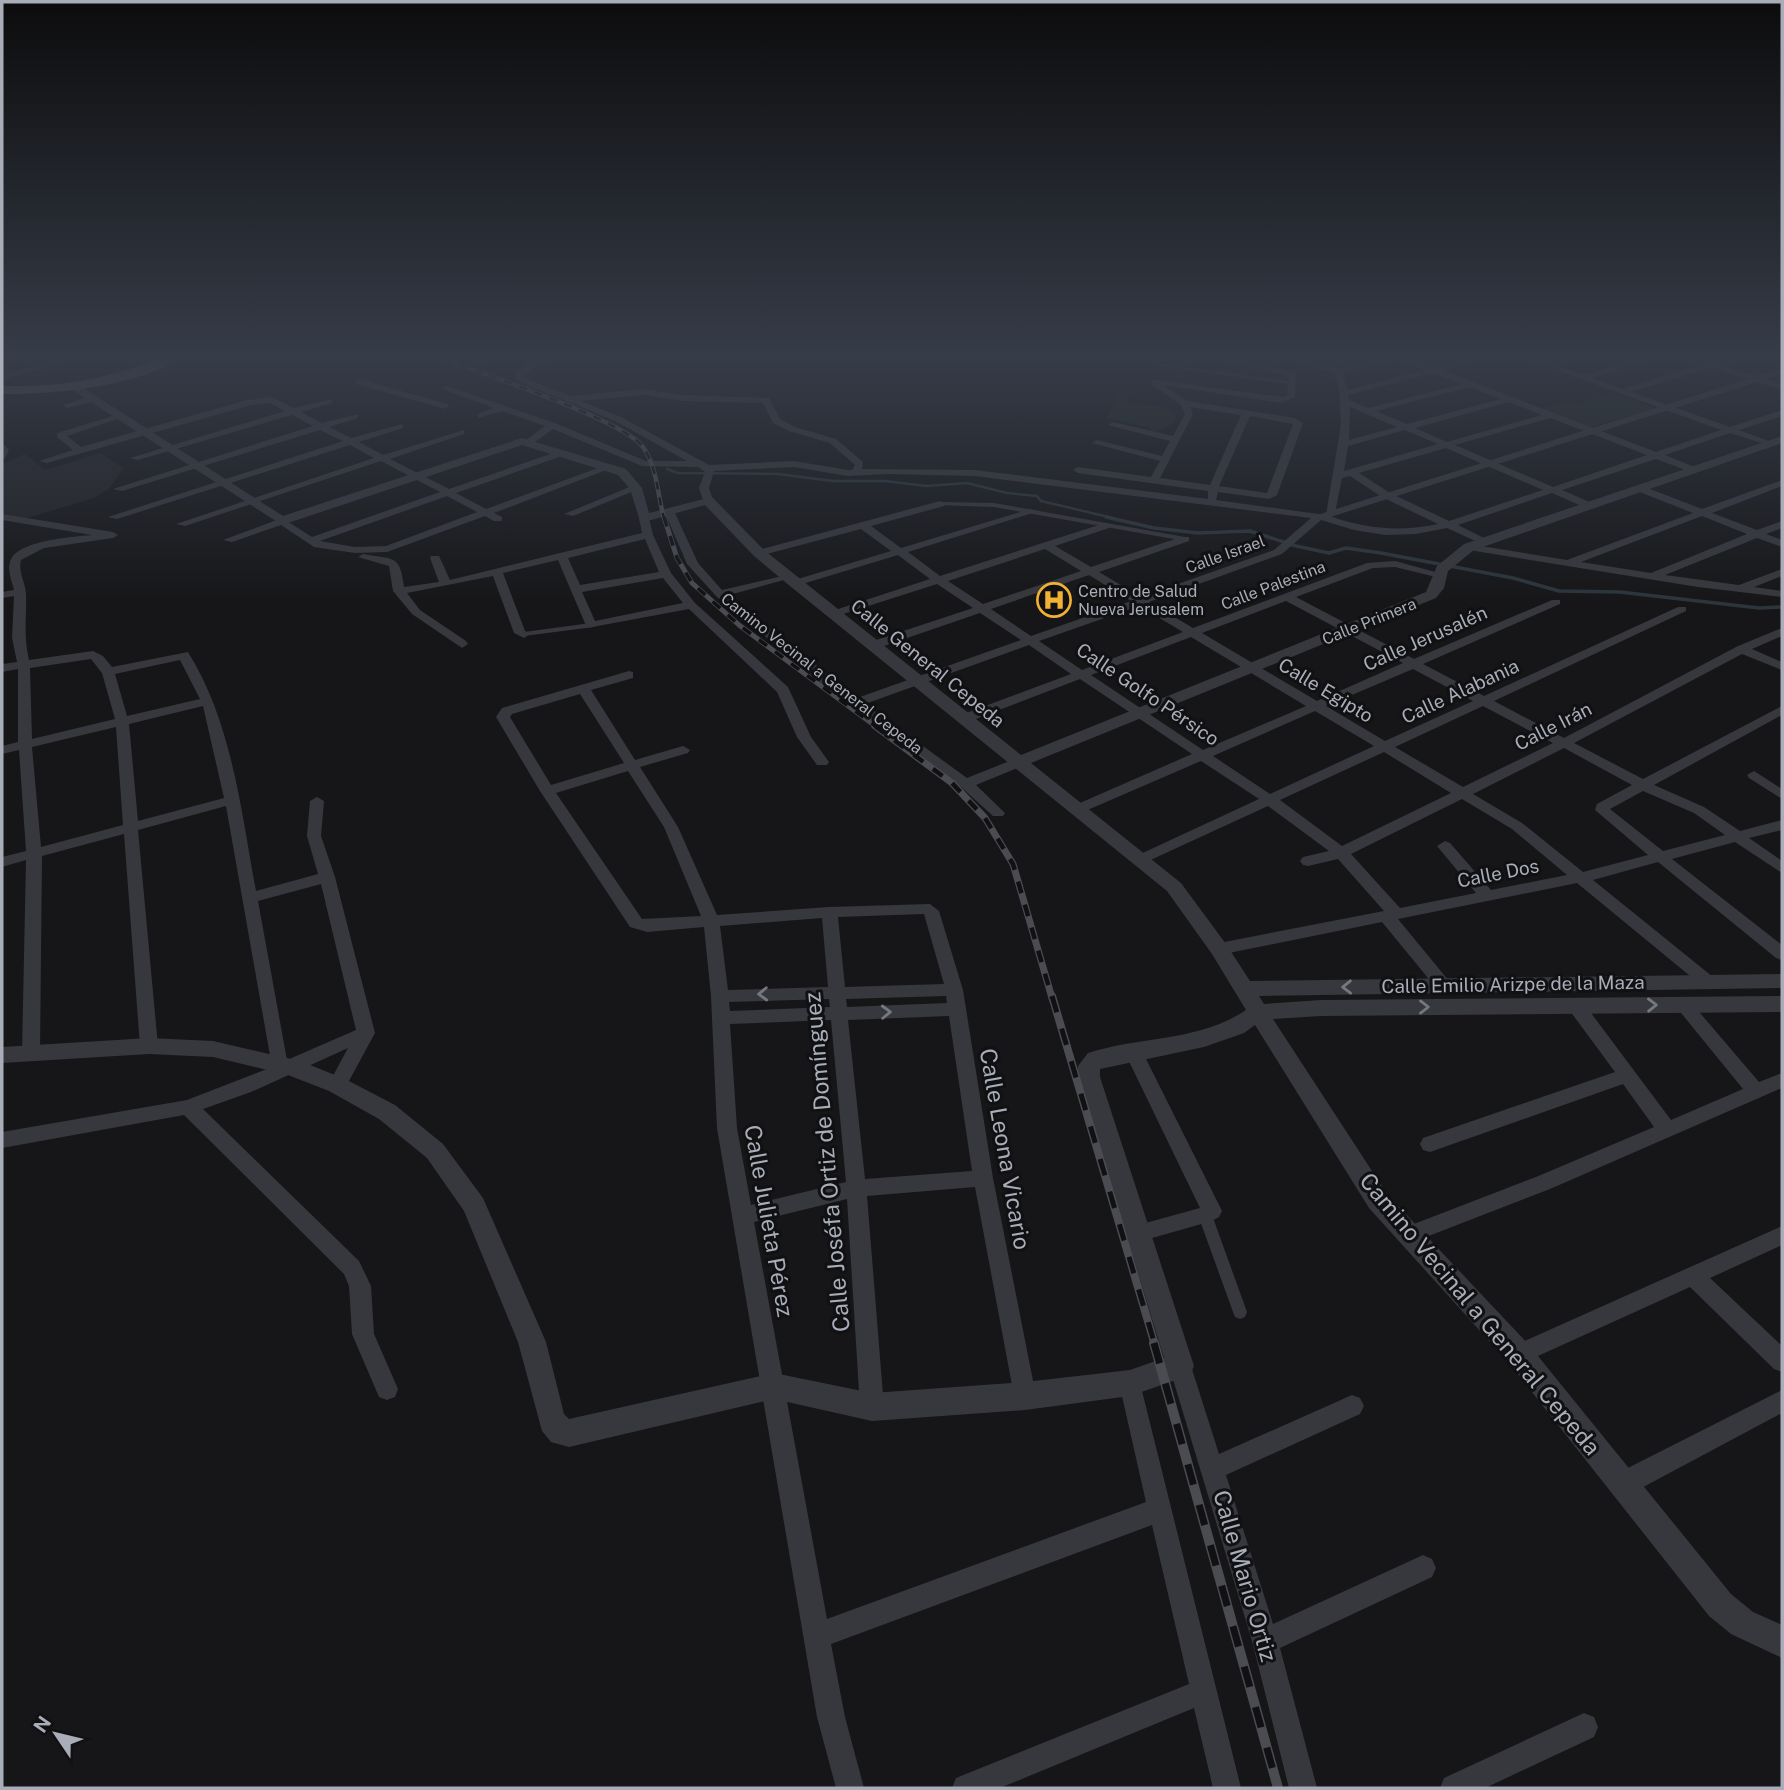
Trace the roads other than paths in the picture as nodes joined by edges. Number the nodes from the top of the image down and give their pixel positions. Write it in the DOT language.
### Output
graph roads {
  1 [pos="63,438"];
  2 [pos="123,438"];
  3 [pos="151,438"];
  4 [pos="204,438"];
  5 [pos="283,438"];
  6 [pos="343,438"];
  7 [pos="365,438"];
  8 [pos="445,438"];
  9 [pos="535,438"];
  10 [pos="584,438"];
  11 [pos="650,438"];
  12 [pos="823,438"];
  13 [pos="1169,438"];
  14 [pos="1235,438"];
  15 [pos="1292,438"];
  16 [pos="1345,438"];
  17 [pos="1370,438"];
  18 [pos="1430,438"];
  19 [pos="1469,438"];
  20 [pos="1572,438"];
  21 [pos="1610,438"];
  22 [pos="1709,438"];
  23 [pos="1750,438"];
  24 [pos="1176,439"];
  25 [pos="1782,439"];
  26 [pos="351,442"];
  27 [pos="529,442"];
  28 [pos="1097,443"];
  29 [pos="1345,444"];
  30 [pos="1446,444"];
  31 [pos="1768,444"];
  32 [pos="2,446"];
  33 [pos="168,448"];
  34 [pos="79,450"];
  35 [pos="562,453"];
  36 [pos="2,456"];
  37 [pos="1657,456"];
  38 [pos="135,458"];
  39 [pos="384,459"];
  40 [pos="1164,459"];
  41 [pos="44,461"];
  42 [pos="1491,463"];
  43 [pos="196,464"];
  44 [pos="651,464"];
  45 [pos="609,467"];
  46 [pos="1694,470"];
  47 [pos="706,471"];
  48 [pos="1351,472"];
  49 [pos="855,473"];
  50 [pos="417,476"];
  51 [pos="1338,476"];
  52 [pos="1150,480"];
  53 [pos="223,482"];
  54 [pos="633,483"];
  55 [pos="1782,483"];
  56 [pos="1212,487"];
  57 [pos="118,489"];
  58 [pos="1641,489"];
  59 [pos="1552,490"];
  60 [pos="450,493"];
  61 [pos="1386,495"];
  62 [pos="708,500"];
  63 [pos="252,501"];
  64 [pos="1189,501"];
  65 [pos="940,504"];
  66 [pos="1212,504"];
  67 [pos="1590,506"];
  68 [pos="1034,511"];
  69 [pos="1701,512"];
  70 [pos="486,513"];
  71 [pos="670,513"];
  72 [pos="569,514"];
  73 [pos="1325,514"];
  74 [pos="2,517"];
  75 [pos="113,517"];
  76 [pos="644,518"];
  77 [pos="498,520"];
  78 [pos="282,521"];
  79 [pos="181,524"];
  80 [pos="1451,524"];
  81 [pos="1782,524"];
  82 [pos="863,525"];
  83 [pos="1105,526"];
  84 [pos="1757,534"];
  85 [pos="648,535"];
  86 [pos="1185,539"];
  87 [pos="228,540"];
  88 [pos="1483,542"];
  89 [pos="314,543"];
  90 [pos="1782,544"];
  91 [pos="1046,545"];
  92 [pos="1469,547"];
  93 [pos="901,552"];
  94 [pos="759,553"];
  95 [pos="562,556"];
  96 [pos="435,558"];
  97 [pos="1567,563"];
  98 [pos="1444,568"];
  99 [pos="497,572"];
  100 [pos="1090,572"];
  101 [pos="1782,572"];
  102 [pos="666,574"];
  103 [pos="1654,576"];
  104 [pos="791,580"];
  105 [pos="939,580"];
  106 [pos="446,584"];
  107 [pos="577,589"];
  108 [pos="1738,589"];
  109 [pos="399,591"];
  110 [pos="20,592"];
  111 [pos="720,594"];
  112 [pos="1782,594"];
  113 [pos="2,595"];
  114 [pos="1287,597"];
  115 [pos="1139,602"];
  116 [pos="1556,602"];
  117 [pos="691,605"];
  118 [pos="984,609"];
  119 [pos="1682,609"];
  120 [pos="833,614"];
  121 [pos="18,622"];
  122 [pos="591,625"];
  123 [pos="2,626"];
  124 [pos="1348,629"];
  125 [pos="1782,632"];
  126 [pos="1192,633"];
  127 [pos="524,634"];
  128 [pos="1031,640"];
  129 [pos="462,644"];
  130 [pos="874,645"];
  131 [pos="1742,649"];
  132 [pos="1415,663"];
  133 [pos="24,664"];
  134 [pos="1782,666"];
  135 [pos="2,668"];
  136 [pos="1252,669"];
  137 [pos="108,672"];
  138 [pos="1083,674"];
  139 [pos="629,675"];
  140 [pos="918,682"];
  141 [pos="583,688"];
  142 [pos="208,701"];
  143 [pos="1485,701"];
  144 [pos="855,703"];
  145 [pos="1316,708"];
  146 [pos="1782,710"];
  147 [pos="1142,713"];
  148 [pos="963,719"];
  149 [pos="122,722"];
  150 [pos="1564,743"];
  151 [pos="25,744"];
  152 [pos="1384,747"];
  153 [pos="2,750"];
  154 [pos="683,750"];
  155 [pos="1204,755"];
  156 [pos="822,762"];
  157 [pos="1017,762"];
  158 [pos="631,765"];
  159 [pos="1754,775"];
  160 [pos="966,783"];
  161 [pos="1645,786"];
  162 [pos="547,791"];
  163 [pos="1461,793"];
  164 [pos="1782,795"];
  165 [pos="232,800"];
  166 [pos="1270,800"];
  167 [pos="317,801"];
  168 [pos="1078,809"];
  169 [pos="998,813"];
  170 [pos="1782,825"];
  171 [pos="132,827"];
  172 [pos="1738,838"];
  173 [pos="1445,846"];
  174 [pos="34,852"];
  175 [pos="1341,853"];
  176 [pos="1662,858"];
  177 [pos="1139,860"];
  178 [pos="2,862"];
  179 [pos="1308,862"];
  180 [pos="1782,868"];
  181 [pos="327,877"];
  182 [pos="1579,878"];
  183 [pos="1487,896"];
  184 [pos="248,898"];
  185 [pos="829,912"];
  186 [pos="1391,915"];
  187 [pos="711,920"];
  188 [pos="1219,949"];
  189 [pos="1782,954"];
  190 [pos="1707,981"];
  191 [pos="1782,981"];
  192 [pos="1443,985"];
  193 [pos="838,992"];
  194 [pos="720,996"];
  195 [pos="955,999"];
  196 [pos="1251,1001"];
  197 [pos="1683,1004"];
  198 [pos="1782,1004"];
  199 [pos="1576,1006"];
  200 [pos="839,1013"];
  201 [pos="720,1018"];
  202 [pos="366,1033"];
  203 [pos="149,1046"];
  204 [pos="1133,1051"];
  205 [pos="31,1052"];
  206 [pos="2,1055"];
  207 [pos="285,1065"];
  208 [pos="1627,1075"];
  209 [pos="1782,1080"];
  210 [pos="337,1085"];
  211 [pos="1756,1091"];
  212 [pos="188,1107"];
  213 [pos="1667,1129"];
  214 [pos="2,1140"];
  215 [pos="1430,1144"];
  216 [pos="983,1178"];
  217 [pos="856,1188"];
  218 [pos="1205,1215"];
  219 [pos="743,1216"];
  220 [pos="1138,1233"];
  221 [pos="1782,1235"];
  222 [pos="1408,1236"];
  223 [pos="1693,1275"];
  224 [pos="1240,1312"];
  225 [pos="1519,1354"];
  226 [pos="1782,1361"];
  227 [pos="1180,1366"];
  228 [pos="1130,1383"];
  229 [pos="774,1386"];
  230 [pos="387,1390"];
  231 [pos="1025,1396"];
  232 [pos="1782,1401"];
  233 [pos="1352,1406"];
  234 [pos="872,1408"];
  235 [pos="1213,1469"];
  236 [pos="1623,1484"];
  237 [pos="1161,1509"];
  238 [pos="1423,1568"];
  239 [pos="817,1636"];
  240 [pos="1265,1641"];
  241 [pos="1782,1642"];
  242 [pos="1204,1690"];
  243 [pos="1584,1727"];
  244 [pos="850,1788"];
  245 [pos="966,1788"];
  246 [pos="1227,1788"];
  247 [pos="1303,1788"];
  248 [pos="1454,1788"];
  1 -- 34 [label="street"];
  2 -- 34 [label="street"];
  3 -- 33 [label="street"];
  4 -- 33 [label="street"];
  5 -- 43 [label="street"];
  6 -- 26 [label="street"];
  7 -- 26 [label="street"];
  8 -- 39 [label="street"];
  9 -- 27 [label="street"];
  10 -- 44 [label="street"];
  11 -- 47 [label="street"];
  12 -- 49 [label="street"];
  13 -- 24 [label="street"];
  14 -- 56 [label="street"];
  15 -- 56 [label="street"];
  16 -- 29 [label="street"];
  17 -- 29 [label="street"];
  18 -- 30 [label="street"];
  19 -- 30 [label="street"];
  20 -- 42 [label="street"];
  21 -- 37 [label="street"];
  22 -- 37 [label="street"];
  23 -- 31 [label="street"];
  24 -- 40 [label="street"];
  25 -- 31 [label="street, Calle Primera"];
  26 -- 39 [label="street"];
  26 -- 53 [label="street"];
  27 -- 35 [label="street"];
  27 -- 50 [label="street"];
  28 -- 40 [label="street"];
  29 -- 51 [label="street"];
  30 -- 42 [label="street"];
  30 -- 48 [label="street"];
  31 -- 46 [label="street, Calle Primera"];
  32 -- 36 [label="street"];
  33 -- 38 [label="street"];
  33 -- 43 [label="street"];
  34 -- 41 [label="street"];
  35 -- 45 [label="street"];
  35 -- 60 [label="street"];
  37 -- 46 [label="street"];
  37 -- 59 [label="street"];
  39 -- 50 [label="street"];
  39 -- 63 [label="street"];
  40 -- 52 [label="street"];
  42 -- 59 [label="street"];
  42 -- 61 [label="street"];
  43 -- 53 [label="street"];
  43 -- 57 [label="street"];
  44 -- 47 [label="street"];
  44 -- 54 [label="street"];
  45 -- 54 [label="street"];
  45 -- 70 [label="street"];
  46 -- 58 [label="street, Calle Primera"];
  47 -- 49 [label="street"];
  47 -- 62 [label="street"];
  48 -- 51 [label="street"];
  48 -- 61 [label="street"];
  49 -- 64 [label="street"];
  50 -- 60 [label="street"];
  50 -- 78 [label="street"];
  51 -- 73 [label="street"];
  52 -- 52 [label="street"];
  52 -- 56 [label="street"];
  53 -- 63 [label="street"];
  53 -- 75 [label="street"];
  54 -- 72 [label="street"];
  54 -- 76 [label="street, Camino Vecinal a General Cepeda"];
  55 -- 69 [label="street"];
  56 -- 64 [label="street"];
  56 -- 66 [label="street"];
  58 -- 67 [label="street, Calle Primera"];
  58 -- 69 [label="street"];
  59 -- 67 [label="street"];
  59 -- 80 [label="street"];
  60 -- 70 [label="street"];
  60 -- 89 [label="street"];
  61 -- 73 [label="street"];
  61 -- 80 [label="street"];
  62 -- 71 [label="street"];
  62 -- 94 [label="street, Calle General Cepeda"];
  63 -- 78 [label="street"];
  63 -- 79 [label="street"];
  64 -- 66 [label="street"];
  65 -- 68 [label="street"];
  65 -- 82 [label="street"];
  66 -- 73 [label="street"];
  67 -- 88 [label="street, Calle Primera"];
  68 -- 83 [label="street"];
  68 -- 93 [label="street"];
  69 -- 84 [label="street"];
  69 -- 97 [label="street"];
  70 -- 77 [label="street"];
  70 -- 89 [label="street"];
  71 -- 76 [label="street"];
  71 -- 111 [label="street, Camino Vecinal a General Cepeda"];
  73 -- 80 [label="street"];
  73 -- 115 [label="street, Calle Israel"];
  74 -- 110 [label="street"];
  76 -- 85 [label="street, Camino Vecinal a General Cepeda"];
  78 -- 87 [label="street"];
  78 -- 89 [label="street"];
  80 -- 88 [label="street"];
  81 -- 84 [label="street"];
  82 -- 93 [label="street, Calle Golfo Pérsico"];
  82 -- 94 [label="street"];
  83 -- 86 [label="street"];
  83 -- 91 [label="street"];
  84 -- 90 [label="street"];
  84 -- 103 [label="street"];
  85 -- 95 [label="street"];
  85 -- 102 [label="street, Camino Vecinal a General Cepeda"];
  86 -- 100 [label="street"];
  88 -- 92 [label="street, Calle Primera"];
  89 -- 109 [label="street"];
  91 -- 100 [label="street, Calle Egipto"];
  91 -- 105 [label="street"];
  92 -- 97 [label="street"];
  92 -- 98 [label="street, Calle Primera"];
  93 -- 104 [label="street"];
  93 -- 105 [label="street, Calle Golfo Pérsico"];
  94 -- 104 [label="street, Calle General Cepeda"];
  95 -- 99 [label="street"];
  95 -- 107 [label="street"];
  96 -- 106 [label="street"];
  97 -- 103 [label="street"];
  98 -- 114 [label="street, Calle Palestina"];
  98 -- 124 [label="street, Calle Primera"];
  99 -- 106 [label="street"];
  99 -- 127 [label="street"];
  100 -- 115 [label="street, Calle Egipto"];
  100 -- 118 [label="street"];
  101 -- 108 [label="street"];
  102 -- 107 [label="street"];
  102 -- 117 [label="street, Camino Vecinal a General Cepeda"];
  103 -- 108 [label="street"];
  104 -- 111 [label="street"];
  104 -- 120 [label="street, Calle General Cepeda"];
  105 -- 118 [label="street, Calle Golfo Pérsico"];
  105 -- 120 [label="street"];
  106 -- 109 [label="street"];
  107 -- 122 [label="street"];
  108 -- 112 [label="street"];
  109 -- 129 [label="street"];
  110 -- 113 [label="street"];
  110 -- 121 [label="street"];
  111 -- 144 [label="street, Camino Vecinal a General Cepeda"];
  114 -- 124 [label="street"];
  114 -- 126 [label="street, Calle Palestina"];
  115 -- 126 [label="street, Calle Egipto"];
  115 -- 128 [label="street, Calle Israel"];
  116 -- 132 [label="street, Calle Jerusalén"];
  117 -- 122 [label="street"];
  117 -- 156 [label="street, Camino Vecinal a General Cepeda"];
  118 -- 128 [label="street, Calle Golfo Pérsico"];
  118 -- 130 [label="street"];
  119 -- 143 [label="street, Calle Alabania"];
  120 -- 130 [label="street, Calle General Cepeda"];
  121 -- 123 [label="street"];
  121 -- 133 [label="street"];
  122 -- 127 [label="street"];
  124 -- 132 [label="street"];
  124 -- 136 [label="street, Calle Primera"];
  125 -- 131 [label="street, Calle Irán"];
  126 -- 136 [label="street, Calle Egipto"];
  126 -- 138 [label="street, Calle Palestina"];
  128 -- 138 [label="street, Calle Golfo Pérsico"];
  128 -- 140 [label="street, Calle Israel"];
  130 -- 140 [label="street, Calle General Cepeda"];
  131 -- 134 [label="street"];
  131 -- 150 [label="street, Calle Irán"];
  132 -- 143 [label="street"];
  132 -- 145 [label="street, Calle Jerusalén"];
  133 -- 135 [label="street"];
  133 -- 137 [label="street"];
  133 -- 151 [label="street"];
  136 -- 145 [label="street, Calle Egipto"];
  136 -- 147 [label="street, Calle Primera"];
  137 -- 142 [label="street"];
  137 -- 149 [label="street"];
  138 -- 147 [label="street, Calle Golfo Pérsico"];
  138 -- 148 [label="street, Calle Palestina"];
  139 -- 141 [label="street"];
  140 -- 144 [label="street, Calle Israel"];
  140 -- 148 [label="street, Calle General Cepeda"];
  141 -- 158 [label="street, Calle Julieta Pérez"];
  141 -- 162 [label="street"];
  142 -- 149 [label="street"];
  142 -- 165 [label="street"];
  143 -- 150 [label="street"];
  143 -- 152 [label="street, Calle Alabania"];
  144 -- 160 [label="street, Camino Vecinal a General Cepeda"];
  145 -- 152 [label="street, Calle Egipto"];
  145 -- 155 [label="street, Calle Jerusalén"];
  146 -- 161 [label="street"];
  147 -- 155 [label="street, Calle Golfo Pérsico"];
  147 -- 157 [label="street, Calle Primera"];
  148 -- 157 [label="street, Calle General Cepeda"];
  149 -- 151 [label="street"];
  149 -- 171 [label="street"];
  150 -- 161 [label="street"];
  150 -- 163 [label="street, Calle Irán"];
  151 -- 153 [label="street"];
  151 -- 174 [label="street"];
  152 -- 163 [label="street, Calle Egipto"];
  152 -- 166 [label="street, Calle Alabania"];
  154 -- 158 [label="street"];
  155 -- 166 [label="street, Calle Golfo Pérsico"];
  155 -- 168 [label="street, Calle Jerusalén"];
  157 -- 160 [label="street"];
  157 -- 168 [label="street, Calle General Cepeda"];
  158 -- 162 [label="street"];
  158 -- 187 [label="street, Calle Julieta Pérez"];
  159 -- 164 [label="street"];
  160 -- 169 [label="street, Camino Vecinal a General Cepeda"];
  161 -- 172 [label="street"];
  161 -- 176 [label="street"];
  162 -- 187 [label="street"];
  163 -- 175 [label="street, Calle Irán"];
  163 -- 182 [label="street, Calle Egipto"];
  165 -- 171 [label="street"];
  165 -- 184 [label="street"];
  166 -- 175 [label="street, Calle Golfo Pérsico"];
  166 -- 177 [label="street, Calle Alabania"];
  167 -- 181 [label="street"];
  168 -- 177 [label="street, Calle General Cepeda"];
  170 -- 172 [label="street, Calle Dos"];
  171 -- 174 [label="street"];
  171 -- 203 [label="street"];
  172 -- 176 [label="street, Calle Dos"];
  172 -- 180 [label="street"];
  173 -- 183 [label="street"];
  174 -- 178 [label="street"];
  174 -- 205 [label="street"];
  175 -- 179 [label="street, Calle Irán"];
  175 -- 186 [label="street, Calle Golfo Pérsico"];
  176 -- 182 [label="street, Calle Dos"];
  176 -- 189 [label="street"];
  177 -- 188 [label="street, Calle General Cepeda"];
  181 -- 184 [label="street"];
  181 -- 202 [label="street"];
  182 -- 183 [label="street, Calle Dos"];
  182 -- 190 [label="street, Calle Egipto"];
  183 -- 186 [label="street, Calle Dos"];
  184 -- 207 [label="street"];
  185 -- 187 [label="street"];
  185 -- 193 [label="street, Calle Joséfa Ortiz de Domínguez"];
  185 -- 195 [label="street, Calle Leona Vicario"];
  186 -- 188 [label="street, Calle Dos"];
  186 -- 192 [label="street, Calle Golfo Pérsico"];
  187 -- 194 [label="street, Calle Julieta Pérez"];
  188 -- 196 [label="street, Camino Vecinal a General Cepeda"];
  190 -- 191 [label="street, Calle Emilio Arizpe de la Maza"];
  190 -- 192 [label="street, Calle Emilio Arizpe de la Maza"];
  192 -- 196 [label="street, Calle Emilio Arizpe de la Maza, one-way"];
  193 -- 194 [label="street, one-way"];
  193 -- 195 [label="street"];
  193 -- 200 [label="street, Calle Joséfa Ortiz de Domínguez"];
  194 -- 201 [label="street, Calle Julieta Pérez"];
  200 -- 195 [label="street, one-way"];
  195 -- 216 [label="street, Calle Leona Vicario"];
  196 -- 199 [label="street, Calle Emilio Arizpe de la Maza, one-way"];
  196 -- 204 [label="street"];
  196 -- 222 [label="street, Camino Vecinal a General Cepeda"];
  197 -- 198 [label="street, Calle Emilio Arizpe de la Maza"];
  199 -- 197 [label="street, Calle Emilio Arizpe de la Maza, one-way"];
  197 -- 211 [label="street"];
  199 -- 208 [label="street"];
  200 -- 201 [label="street"];
  200 -- 217 [label="street, Calle Joséfa Ortiz de Domínguez"];
  201 -- 219 [label="street, Calle Julieta Pérez"];
  202 -- 207 [label="street"];
  202 -- 210 [label="street"];
  203 -- 205 [label="street"];
  203 -- 207 [label="street"];
  204 -- 218 [label="street"];
  204 -- 220 [label="street"];
  205 -- 206 [label="street"];
  207 -- 210 [label="street"];
  207 -- 212 [label="street"];
  208 -- 213 [label="street"];
  208 -- 215 [label="street"];
  209 -- 211 [label="street"];
  210 -- 229 [label="street"];
  211 -- 213 [label="street"];
  212 -- 214 [label="street"];
  212 -- 230 [label="street"];
  213 -- 222 [label="street"];
  216 -- 217 [label="street"];
  216 -- 231 [label="street, Calle Leona Vicario"];
  217 -- 219 [label="street"];
  217 -- 234 [label="street, Calle Joséfa Ortiz de Domínguez"];
  218 -- 220 [label="street"];
  218 -- 224 [label="street"];
  219 -- 229 [label="street, Calle Julieta Pérez"];
  220 -- 227 [label="street"];
  221 -- 223 [label="street"];
  222 -- 225 [label="street, Camino Vecinal a General Cepeda"];
  223 -- 225 [label="street"];
  223 -- 226 [label="street"];
  225 -- 236 [label="street, Camino Vecinal a General Cepeda"];
  227 -- 228 [label="street"];
  227 -- 235 [label="street, Calle Mario Ortiz"];
  228 -- 231 [label="street"];
  228 -- 237 [label="street"];
  229 -- 234 [label="street"];
  229 -- 239 [label="street, Calle Julieta Pérez"];
  231 -- 234 [label="street"];
  232 -- 236 [label="street"];
  233 -- 235 [label="street"];
  235 -- 240 [label="street, Calle Mario Ortiz"];
  236 -- 241 [label="street, Camino Vecinal a General Cepeda"];
  237 -- 239 [label="street"];
  237 -- 242 [label="street"];
  238 -- 240 [label="street"];
  239 -- 244 [label="street, Calle Julieta Pérez"];
  240 -- 247 [label="street, Calle Mario Ortiz"];
  242 -- 245 [label="street"];
  242 -- 246 [label="street"];
  243 -- 248 [label="street"];
}
